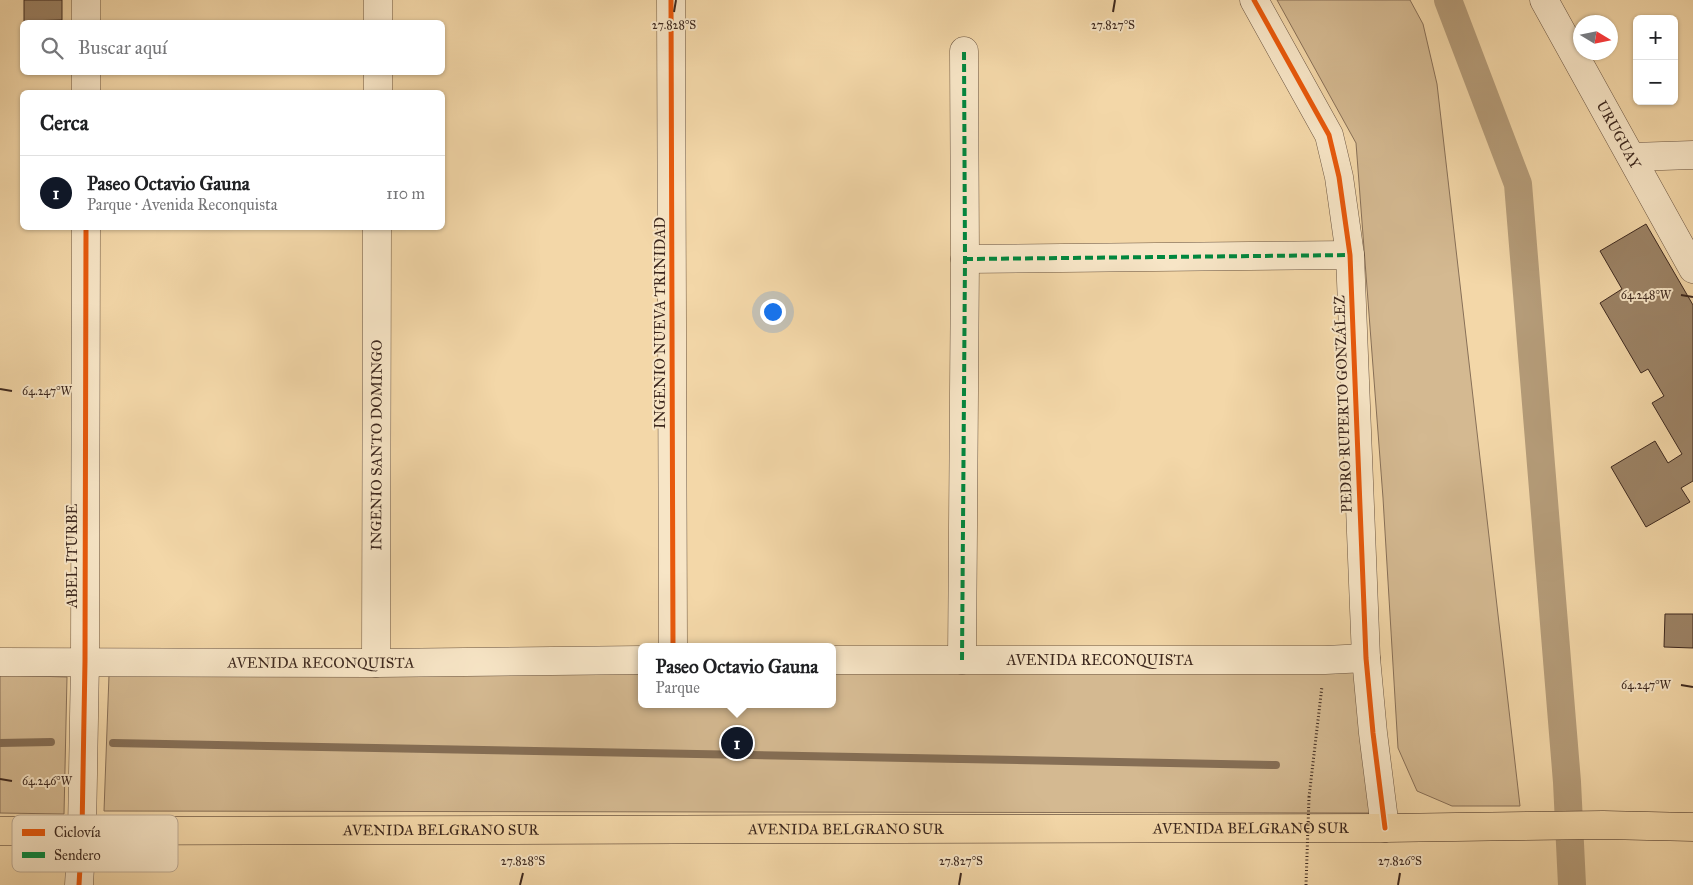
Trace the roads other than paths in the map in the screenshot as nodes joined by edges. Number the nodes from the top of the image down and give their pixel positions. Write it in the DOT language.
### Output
graph roads {
  1 [pos="86,0"];
  2 [pos="378,0"];
  3 [pos="671,0"];
  4 [pos="1254,0"];
  5 [pos="1544,0"];
  6 [pos="86,20"];
  7 [pos="378,20"];
  8 [pos="964,50"];
  9 [pos="86,75"];
  10 [pos="378,75"];
  11 [pos="86,90"];
  12 [pos="378,90"];
  13 [pos="1693,155"];
  14 [pos="1632,157"];
  15 [pos="86,230"];
  16 [pos="377,230"];
  17 [pos="1350,255"];
  18 [pos="966,259"];
  19 [pos="1693,269"];
  20 [pos="673,643"];
  21 [pos="1366,658"];
  22 [pos="638,660"];
  23 [pos="836,660"];
  24 [pos="962,660"];
  25 [pos="85,661"];
  26 [pos="0,662"];
  27 [pos="376,663"];
  28 [pos="82,815"];
  29 [pos="1693,827"];
  30 [pos="1384,828"];
  31 [pos="178,831"];
  32 [pos="80,872"];
  33 [pos="79,885"];
  1 -- 6 [label="street"];
  2 -- 7 [label="street"];
  3 -- 20 [label="street, INGENIO NUEVA TRINIDAD"];
  4 -- 17 [label="street, PEDRO RUPERTO GONZÁLEZ"];
  5 -- 14 [label="street, URUGUAY"];
  8 -- 18 [label="street"];
  9 -- 11 [label="street"];
  10 -- 12 [label="street"];
  13 -- 14 [label="street"];
  14 -- 19 [label="street, URUGUAY"];
  15 -- 25 [label="street, ABEL ITURBE"];
  16 -- 27 [label="street, INGENIO SANTO DOMINGO"];
  17 -- 18 [label="street"];
  17 -- 21 [label="street, PEDRO RUPERTO GONZÁLEZ"];
  18 -- 24 [label="street"];
  21 -- 24 [label="street, AVENIDA RECONQUISTA"];
  21 -- 30 [label="street, PEDRO RUPERTO GONZÁLEZ"];
  22 -- 27 [label="street, AVENIDA RECONQUISTA"];
  23 -- 24 [label="street, AVENIDA RECONQUISTA"];
  25 -- 26 [label="street, AVENIDA RECONQUISTA"];
  25 -- 27 [label="street, AVENIDA RECONQUISTA"];
  25 -- 28 [label="street, ABEL ITURBE"];
  29 -- 30 [label="highway, AVENIDA BELGRANO SUR"];
  30 -- 31 [label="highway, AVENIDA BELGRANO SUR"];
  32 -- 33 [label="street, ABEL ITURBE"];
}
